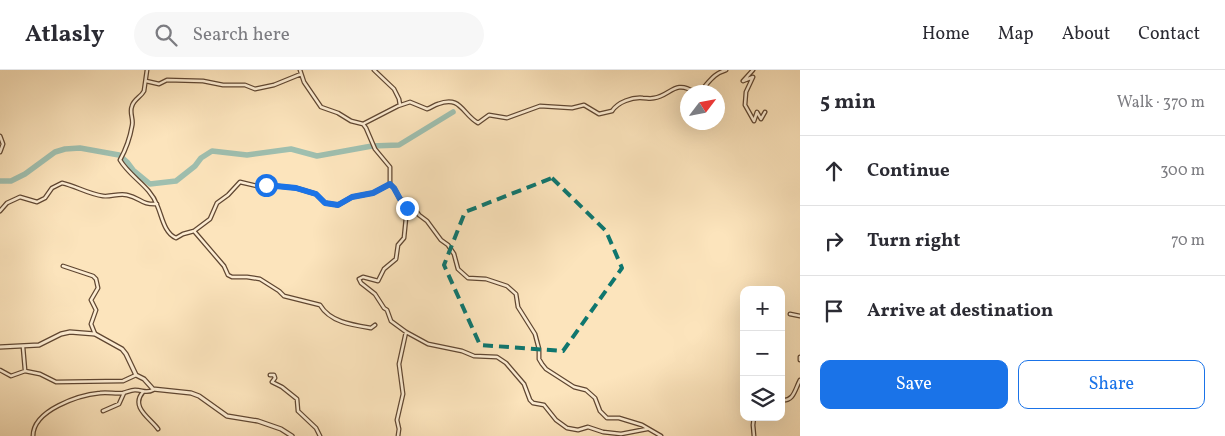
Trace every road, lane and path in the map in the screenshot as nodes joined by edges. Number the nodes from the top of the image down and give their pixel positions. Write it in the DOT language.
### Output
graph roads {
  1 [pos="147,70"];
  2 [pos="300,70"];
  3 [pos="374,70"];
  4 [pos="726,70"];
  5 [pos="753,70"];
  6 [pos="301,74"];
  7 [pos="146,81"];
  8 [pos="706,85"];
  9 [pos="680,88"];
  10 [pos="400,105"];
  11 [pos="765,112"];
  12 [pos="363,124"];
  13 [pos="0,136"];
  14 [pos="0,152"];
  15 [pos="390,184"];
  16 [pos="402,200"];
  17 [pos="157,204"];
  18 [pos="0,211"];
  19 [pos="194,231"];
  20 [pos="63,266"];
  21 [pos="790,314"];
  22 [pos="800,316"];
  23 [pos="375,325"];
  24 [pos="406,332"];
  25 [pos="95,334"];
  26 [pos="0,347"];
  27 [pos="23,347"];
  28 [pos="0,370"];
  29 [pos="24,371"];
  30 [pos="136,375"];
  31 [pos="270,375"];
  32 [pos="800,380"];
  33 [pos="154,389"];
  34 [pos="142,392"];
  35 [pos="124,393"];
  36 [pos="785,401"];
  37 [pos="103,411"];
  38 [pos="754,421"];
  39 [pos="158,429"];
  40 [pos="647,429"];
  41 [pos="33,436"];
  42 [pos="292,436"];
  43 [pos="320,436"];
  44 [pos="398,436"];
  45 [pos="661,436"];
  46 [pos="754,436"];
  1 -- 7 [label="street"];
  2 -- 6 [label="street"];
  3 -- 10 [label="street"];
  4 -- 8 [label="street"];
  5 -- 11 [label="street"];
  6 -- 7 [label="street"];
  6 -- 12 [label="street"];
  7 -- 17 [label="street"];
  9 -- 10 [label="street"];
  10 -- 12 [label="street"];
  12 -- 15 [label="street"];
  13 -- 14 [label="street"];
  15 -- 16 [label="street"];
  15 -- 19 [label="street"];
  16 -- 24 [label="street"];
  16 -- 40 [label="street"];
  17 -- 18 [label="street"];
  17 -- 19 [label="street"];
  19 -- 23 [label="street"];
  20 -- 25 [label="street"];
  21 -- 22 [label="street"];
  24 -- 40 [label="street"];
  24 -- 44 [label="street"];
  25 -- 27 [label="street"];
  25 -- 30 [label="street"];
  26 -- 27 [label="street"];
  27 -- 29 [label="street"];
  28 -- 29 [label="street"];
  29 -- 30 [label="street"];
  30 -- 33 [label="street"];
  31 -- 43 [label="street"];
  32 -- 36 [label="street"];
  33 -- 34 [label="street"];
  33 -- 42 [label="street"];
  34 -- 35 [label="street"];
  34 -- 39 [label="street"];
  35 -- 37 [label="street"];
  35 -- 41 [label="street"];
  38 -- 46 [label="street"];
  40 -- 45 [label="street"];
}
